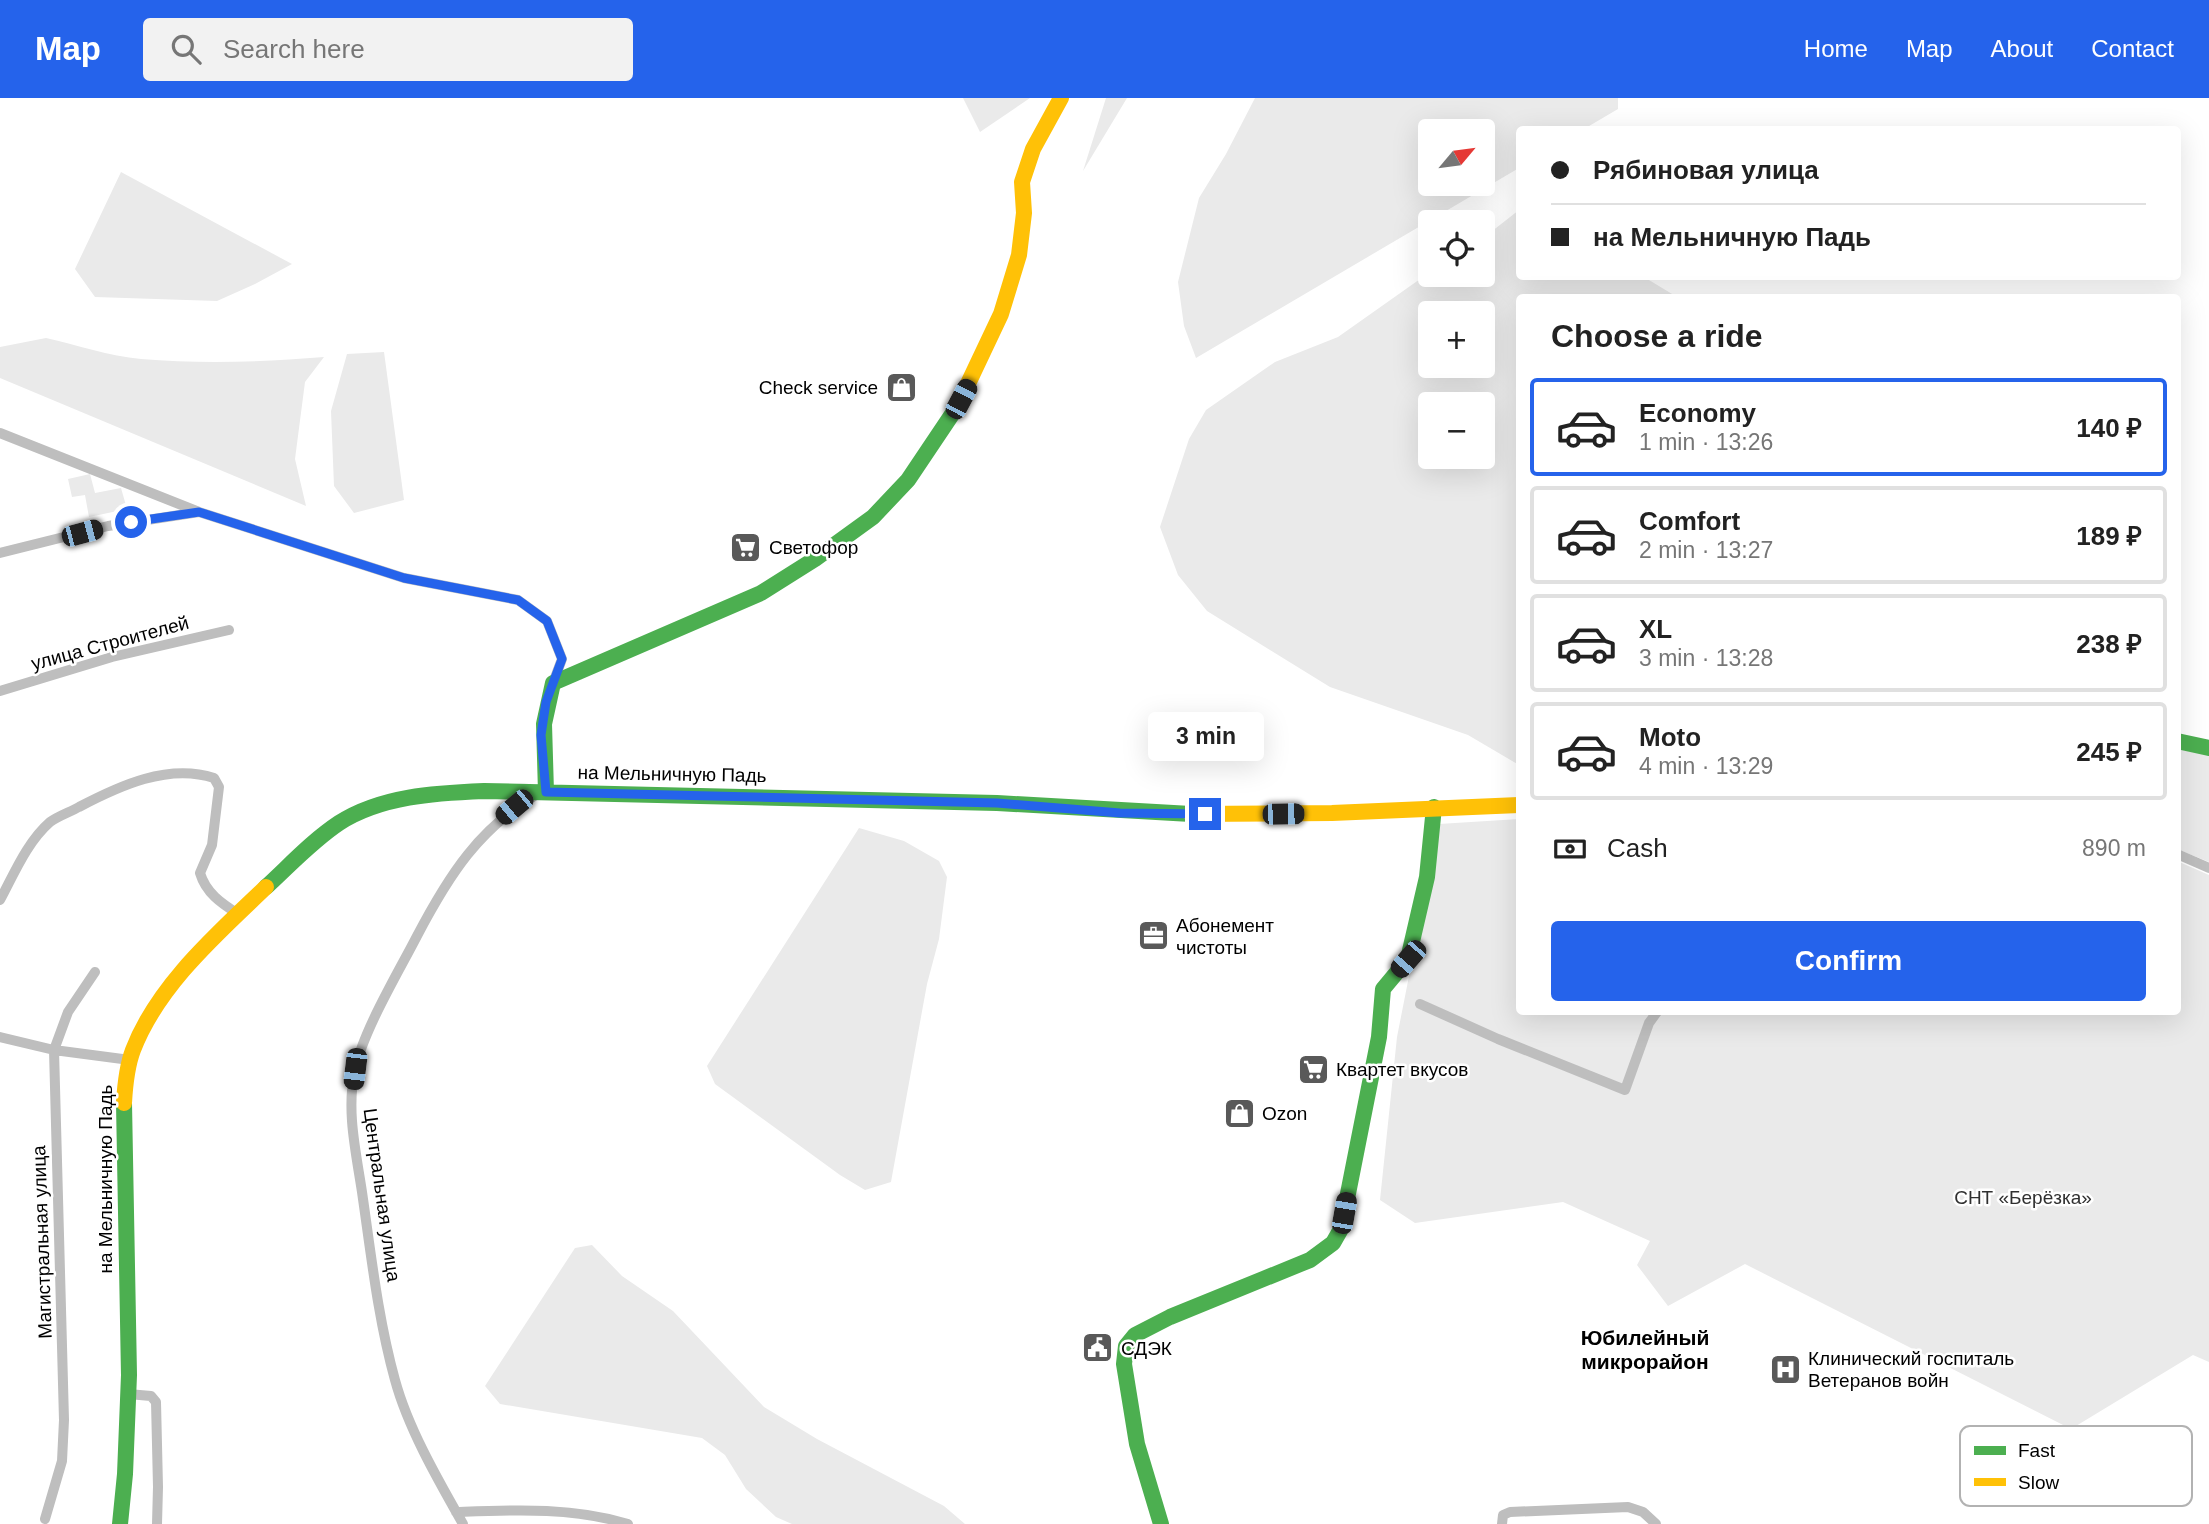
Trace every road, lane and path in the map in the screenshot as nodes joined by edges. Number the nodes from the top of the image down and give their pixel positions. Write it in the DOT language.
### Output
graph roads {
  1 [pos="1061,98"];
  2 [pos="0,433"];
  3 [pos="199,512"];
  4 [pos="0,553"];
  5 [pos="229,631"];
  6 [pos="553,683"];
  7 [pos="0,691"];
  8 [pos="2181,742"];
  9 [pos="2209,747"];
  10 [pos="543,792"];
  11 [pos="1516,805"];
  12 [pos="1434,807"];
  13 [pos="2181,856"];
  14 [pos="2209,868"];
  15 [pos="0,900"];
  16 [pos="238,914"];
  17 [pos="95,972"];
  18 [pos="1420,1004"];
  19 [pos="1655,1015"];
  20 [pos="0,1037"];
  21 [pos="54,1050"];
  22 [pos="130,1060"];
  23 [pos="128,1394"];
  24 [pos="456,1511"];
  25 [pos="45,1519"];
  26 [pos="120,1524"];
  27 [pos="157,1524"];
  28 [pos="463,1524"];
  29 [pos="628,1524"];
  30 [pos="1161,1524"];
  31 [pos="1502,1524"];
  32 [pos="1656,1524"];
  1 -- 6 [label="street"];
  2 -- 3 [label="street"];
  3 -- 4 [label="street"];
  3 -- 6 [label="street"];
  5 -- 7 [label="street, улица Строителей"];
  6 -- 10 [label="street"];
  8 -- 9 [label="street"];
  10 -- 12 [label="street, на Мельничную Падь"];
  10 -- 16 [label="street, на Мельничную Падь"];
  10 -- 24 [label="street, Центральная улица"];
  11 -- 12 [label="street, на Мельничную Падь"];
  12 -- 30 [label="street"];
  13 -- 14 [label="street"];
  15 -- 16 [label="street"];
  16 -- 22 [label="street, на Мельничную Падь"];
  17 -- 21 [label="street, Магистральная улица"];
  18 -- 19 [label="street"];
  20 -- 21 [label="street"];
  21 -- 22 [label="street"];
  21 -- 25 [label="street, Магистральная улица"];
  22 -- 23 [label="street, на Мельничную Падь"];
  23 -- 26 [label="street, на Мельничную Падь"];
  23 -- 27 [label="street"];
  24 -- 28 [label="street, Центральная улица"];
  24 -- 29 [label="street"];
  31 -- 32 [label="street"];
}
